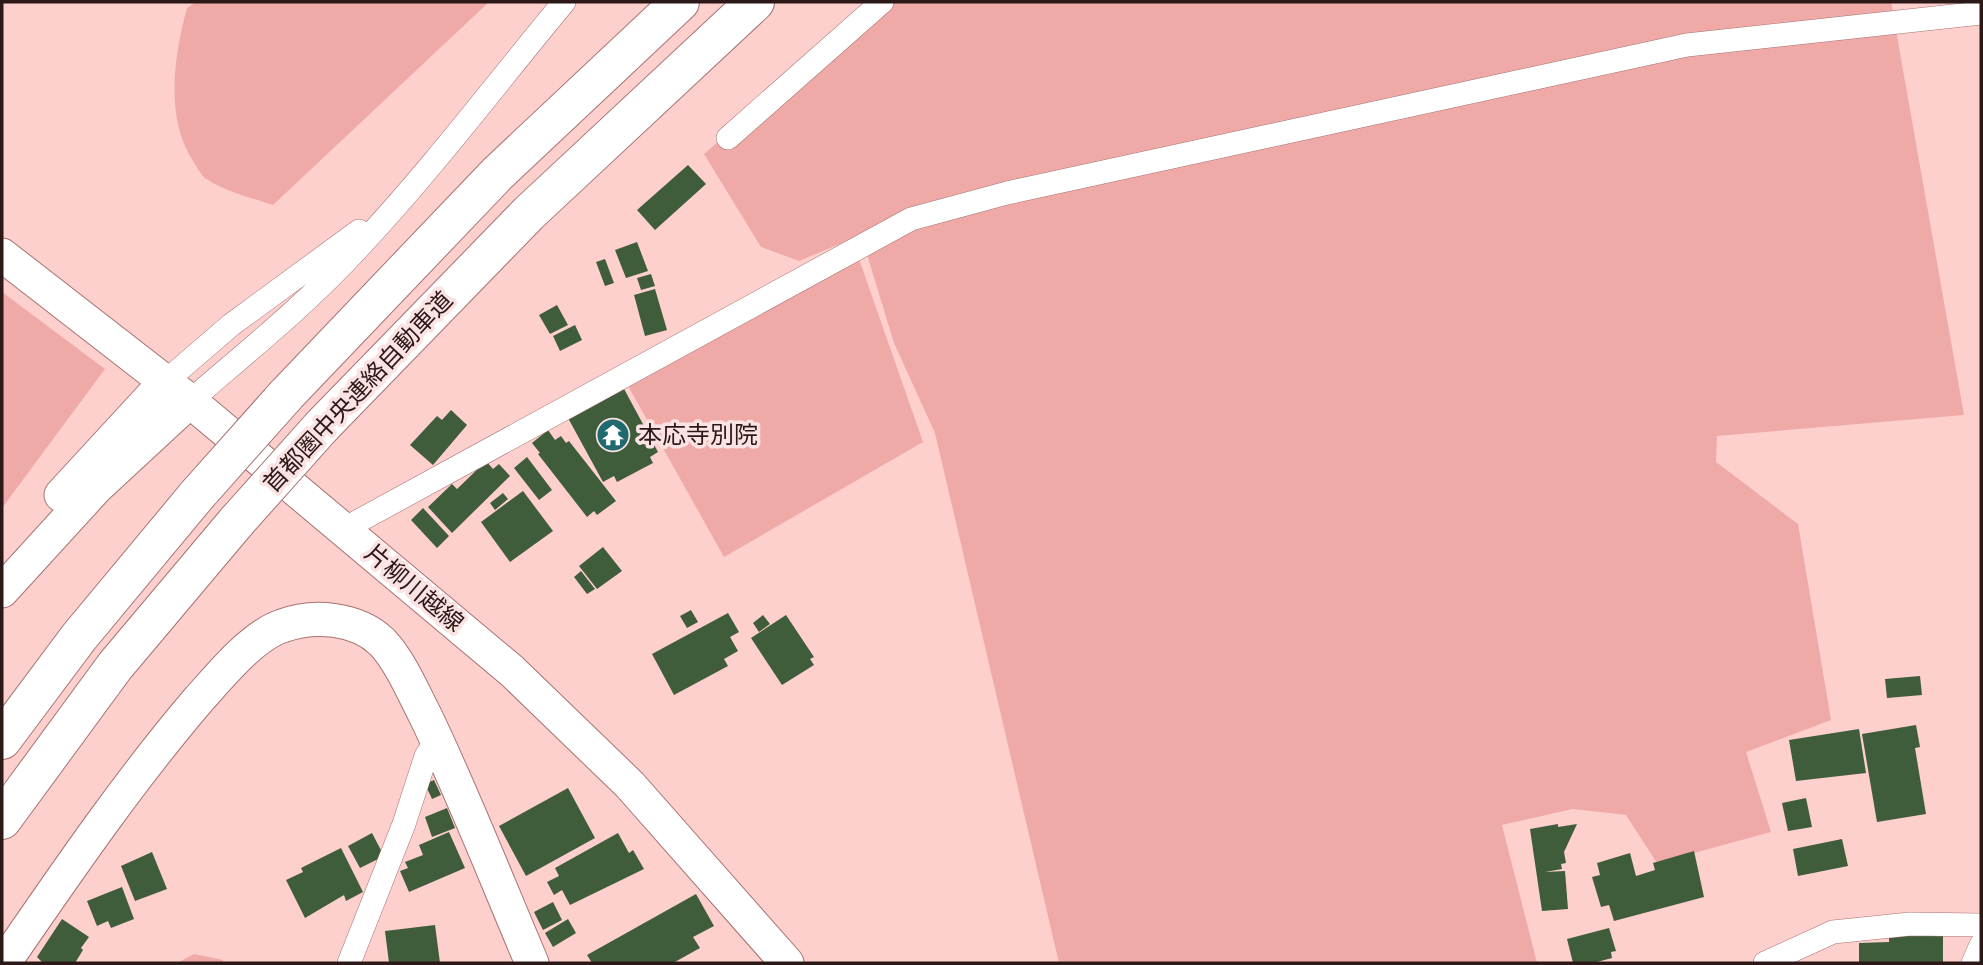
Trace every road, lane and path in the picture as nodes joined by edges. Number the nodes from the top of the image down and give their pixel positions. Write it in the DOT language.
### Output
graph roads {
  1 [pos="564,2"];
  2 [pos="680,2"];
  3 [pos="755,2"];
  4 [pos="882,2"];
  5 [pos="1981,13"];
  6 [pos="728,138"];
  7 [pos="429,168"];
  8 [pos="2,256"];
  9 [pos="178,391"];
  10 [pos="344,529"];
  11 [pos="2,565"];
  12 [pos="2,591"];
  13 [pos="2,740"];
  14 [pos="437,740"];
  15 [pos="2,820"];
  16 [pos="1981,925"];
  17 [pos="1981,945"];
  18 [pos="4,963"];
  19 [pos="349,963"];
  20 [pos="532,963"];
  21 [pos="787,963"];
  22 [pos="1765,963"];
  23 [pos="1973,963"];
  1 -- 7 [label="street"];
  2 -- 13 [label="highway, 首都圏中央連絡自動車道, bridge"];
  3 -- 15 [label="highway, 首都圏中央連絡自動車道, bridge"];
  4 -- 6 [label="street"];
  5 -- 10 [label="street"];
  7 -- 9 [label="street"];
  7 -- 9 [label="street"];
  8 -- 9 [label="street, 片柳川越線"];
  9 -- 10 [label="street, 片柳川越線"];
  9 -- 11 [label="street"];
  9 -- 12 [label="street"];
  10 -- 21 [label="street, 片柳川越線"];
  14 -- 18 [label="street"];
  14 -- 19 [label="street"];
  14 -- 20 [label="street"];
  16 -- 22 [label="street"];
  17 -- 23 [label="street"];
}
